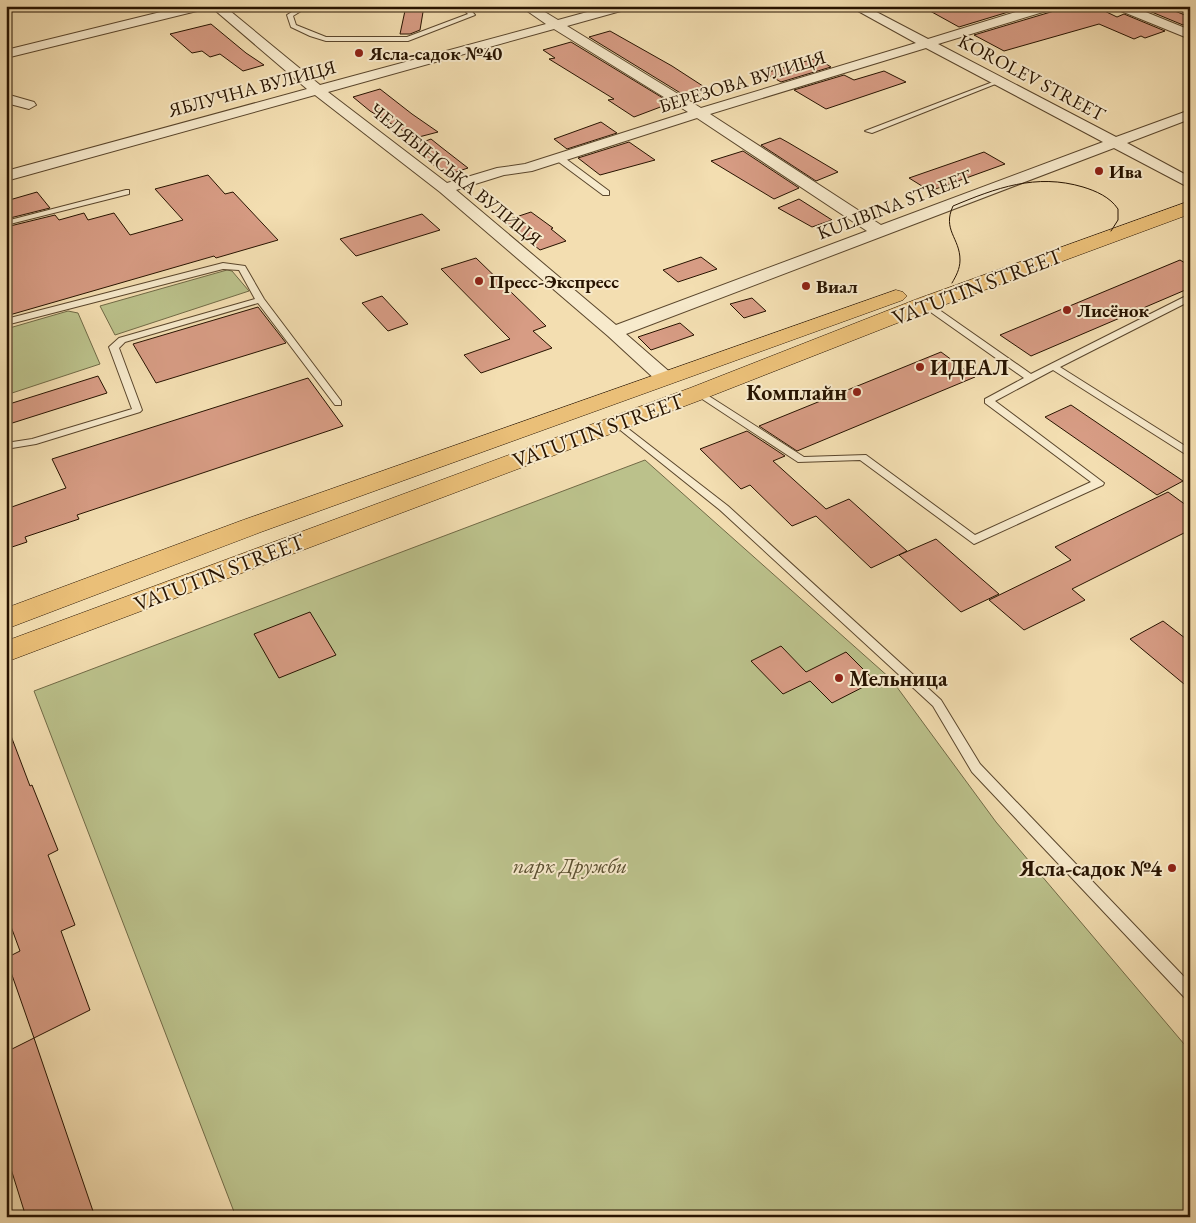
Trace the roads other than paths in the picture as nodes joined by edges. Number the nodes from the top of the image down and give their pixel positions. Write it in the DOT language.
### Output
graph roads {
  1 [pos="201,6"];
  2 [pos="216,6"];
  3 [pos="306,6"];
  4 [pos="463,6"];
  5 [pos="526,6"];
  6 [pos="624,6"];
  7 [pos="855,6"];
  8 [pos="1049,6"];
  9 [pos="1120,6"];
  10 [pos="555,25"];
  11 [pos="1190,35"];
  12 [pos="928,44"];
  13 [pos="6,54"];
  14 [pos="1000,81"];
  15 [pos="318,91"];
  16 [pos="6,98"];
  17 [pos="29,105"];
  18 [pos="699,113"];
  19 [pos="1190,114"];
  20 [pos="869,131"];
  21 [pos="1111,142"];
  22 [pos="559,158"];
  23 [pos="6,176"];
  24 [pos="1190,183"];
  25 [pos="445,189"];
  26 [pos="126,192"];
  27 [pos="1190,192"];
  28 [pos="606,193"];
  29 [pos="1190,206"];
  30 [pos="6,223"];
  31 [pos="879,231"];
  32 [pos="1190,297"];
  33 [pos="260,300"];
  34 [pos="926,304"];
  35 [pos="6,322"];
  36 [pos="614,332"];
  37 [pos="1054,366"];
  38 [pos="665,378"];
  39 [pos="1030,378"];
  40 [pos="698,393"];
  41 [pos="338,402"];
  42 [pos="617,423"];
  43 [pos="6,446"];
  44 [pos="1190,454"];
  45 [pos="6,618"];
  46 [pos="6,652"];
  47 [pos="1190,993"];
  1 -- 13 [label="street"];
  2 -- 15 [label="street, ЧЕЛЯБІНСЬКА ВУЛИЦЯ"];
  3 -- 4 [label="lane"];
  5 -- 10 [label="street"];
  6 -- 10 [label="street, ЯБЛУЧНА ВУЛИЦЯ"];
  7 -- 12 [label="street, KOROLEV STREET"];
  8 -- 12 [label="street, БЕРЕЗОВА ВУЛИЦЯ"];
  9 -- 11 [label="street"];
  10 -- 15 [label="street, ЯБЛУЧНА ВУЛИЦЯ"];
  10 -- 18 [label="street"];
  12 -- 14 [label="street, KOROLEV STREET"];
  12 -- 18 [label="street, БЕРЕЗОВА ВУЛИЦЯ"];
  14 -- 20 [label="lane"];
  14 -- 21 [label="street, KOROLEV STREET"];
  15 -- 23 [label="street, ЯБЛУЧНА ВУЛИЦЯ"];
  15 -- 25 [label="street, ЧЕЛЯБІНСЬКА ВУЛИЦЯ"];
  16 -- 17 [label="street"];
  18 -- 22 [label="street, БЕРЕЗОВА ВУЛИЦЯ"];
  18 -- 31 [label="street"];
  19 -- 21 [label="street, KULIBINA STREET"];
  21 -- 24 [label="street, KOROLEV STREET"];
  21 -- 31 [label="street, KULIBINA STREET"];
  22 -- 25 [label="street, БЕРЕЗОВА ВУЛИЦЯ"];
  22 -- 28 [label="lane"];
  25 -- 36 [label="street, ЧЕЛЯБІНСЬКА ВУЛИЦЯ"];
  26 -- 30 [label="lane"];
  27 -- 38 [label="main road, VATUTIN STREET"];
  29 -- 34 [label="main road, VATUTIN STREET"];
  31 -- 36 [label="street, KULIBINA STREET"];
  32 -- 37 [label="lane"];
  33 -- 35 [label="lane"];
  33 -- 41 [label="lane"];
  33 -- 43 [label="lane"];
  34 -- 39 [label="lane"];
  34 -- 40 [label="main road, VATUTIN STREET"];
  36 -- 38 [label="street, ЧЕЛЯБІНСЬКА ВУЛИЦЯ"];
  37 -- 39 [label="lane"];
  37 -- 44 [label="lane"];
  38 -- 45 [label="main road, VATUTIN STREET"];
  39 -- 40 [label="lane"];
  40 -- 42 [label="main road, VATUTIN STREET"];
  42 -- 46 [label="main road, VATUTIN STREET"];
  42 -- 47 [label="lane"];
}
